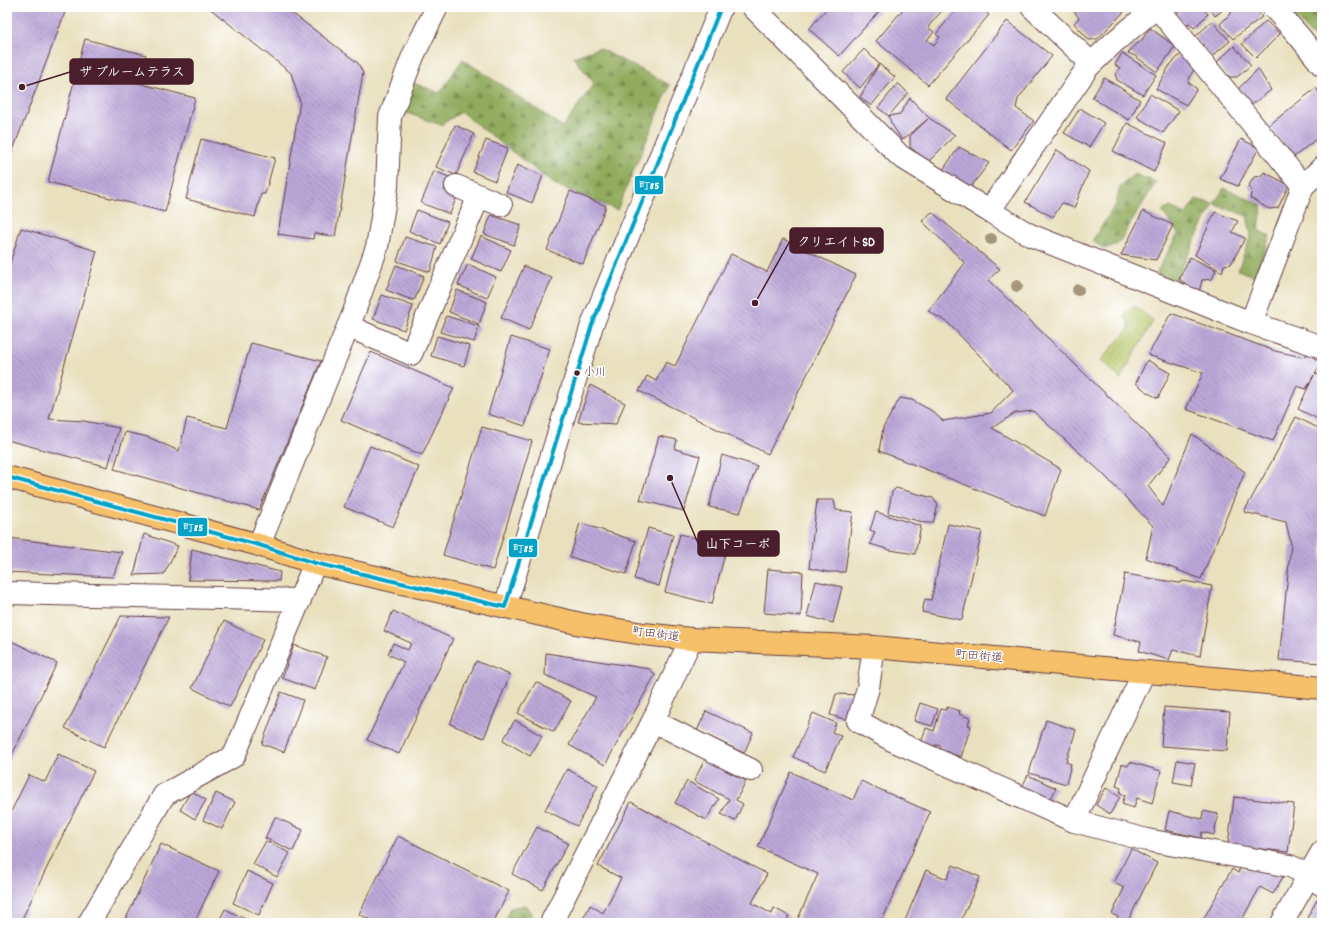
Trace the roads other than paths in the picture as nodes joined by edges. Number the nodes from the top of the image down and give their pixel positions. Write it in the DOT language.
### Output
graph roads {
  1 [pos="437,7"];
  2 [pos="721,7"];
  3 [pos="753,7"];
  4 [pos="1032,7"];
  5 [pos="1157,7"];
  6 [pos="1273,7"];
  7 [pos="1091,63"];
  8 [pos="1322,65"];
  9 [pos="1322,168"];
  10 [pos="456,186"];
  11 [pos="1303,186"];
  12 [pos="479,196"];
  13 [pos="501,205"];
  14 [pos="989,211"];
  15 [pos="1251,323"];
  16 [pos="348,326"];
  17 [pos="1322,347"];
  18 [pos="7,477"];
  19 [pos="258,546"];
  20 [pos="315,562"];
  21 [pos="7,593"];
  22 [pos="300,600"];
  23 [pos="505,607"];
  24 [pos="691,639"];
  25 [pos="874,647"];
  26 [pos="1144,672"];
  27 [pos="1322,688"];
  28 [pos="653,721"];
  29 [pos="751,770"];
  30 [pos="1074,821"];
  31 [pos="1322,852"];
  32 [pos="1316,880"];
  33 [pos="89,923"];
  34 [pos="551,923"];
  35 [pos="1282,923"];
  1 -- 16 [label="street"];
  2 -- 23 [label="street"];
  3 -- 14 [label="street"];
  4 -- 7 [label="street"];
  5 -- 7 [label="street"];
  5 -- 11 [label="street"];
  6 -- 8 [label="street"];
  7 -- 14 [label="street"];
  9 -- 11 [label="street"];
  10 -- 12 [label="street"];
  11 -- 15 [label="street"];
  12 -- 13 [label="street"];
  12 -- 16 [label="street"];
  14 -- 15 [label="street"];
  15 -- 17 [label="street"];
  16 -- 19 [label="street"];
  18 -- 19 [label="main road, 町田街道"];
  19 -- 20 [label="main road, 町田街道"];
  20 -- 22 [label="street"];
  20 -- 23 [label="main road, 町田街道"];
  21 -- 22 [label="street"];
  22 -- 33 [label="street"];
  23 -- 24 [label="main road, 町田街道"];
  24 -- 25 [label="main road, 町田街道"];
  24 -- 28 [label="street"];
  25 -- 26 [label="main road, 町田街道"];
  25 -- 30 [label="street"];
  26 -- 27 [label="main road, 町田街道"];
  26 -- 30 [label="street"];
  28 -- 29 [label="street"];
  28 -- 34 [label="street"];
  30 -- 32 [label="street"];
  31 -- 32 [label="street"];
  32 -- 35 [label="street"];
}
